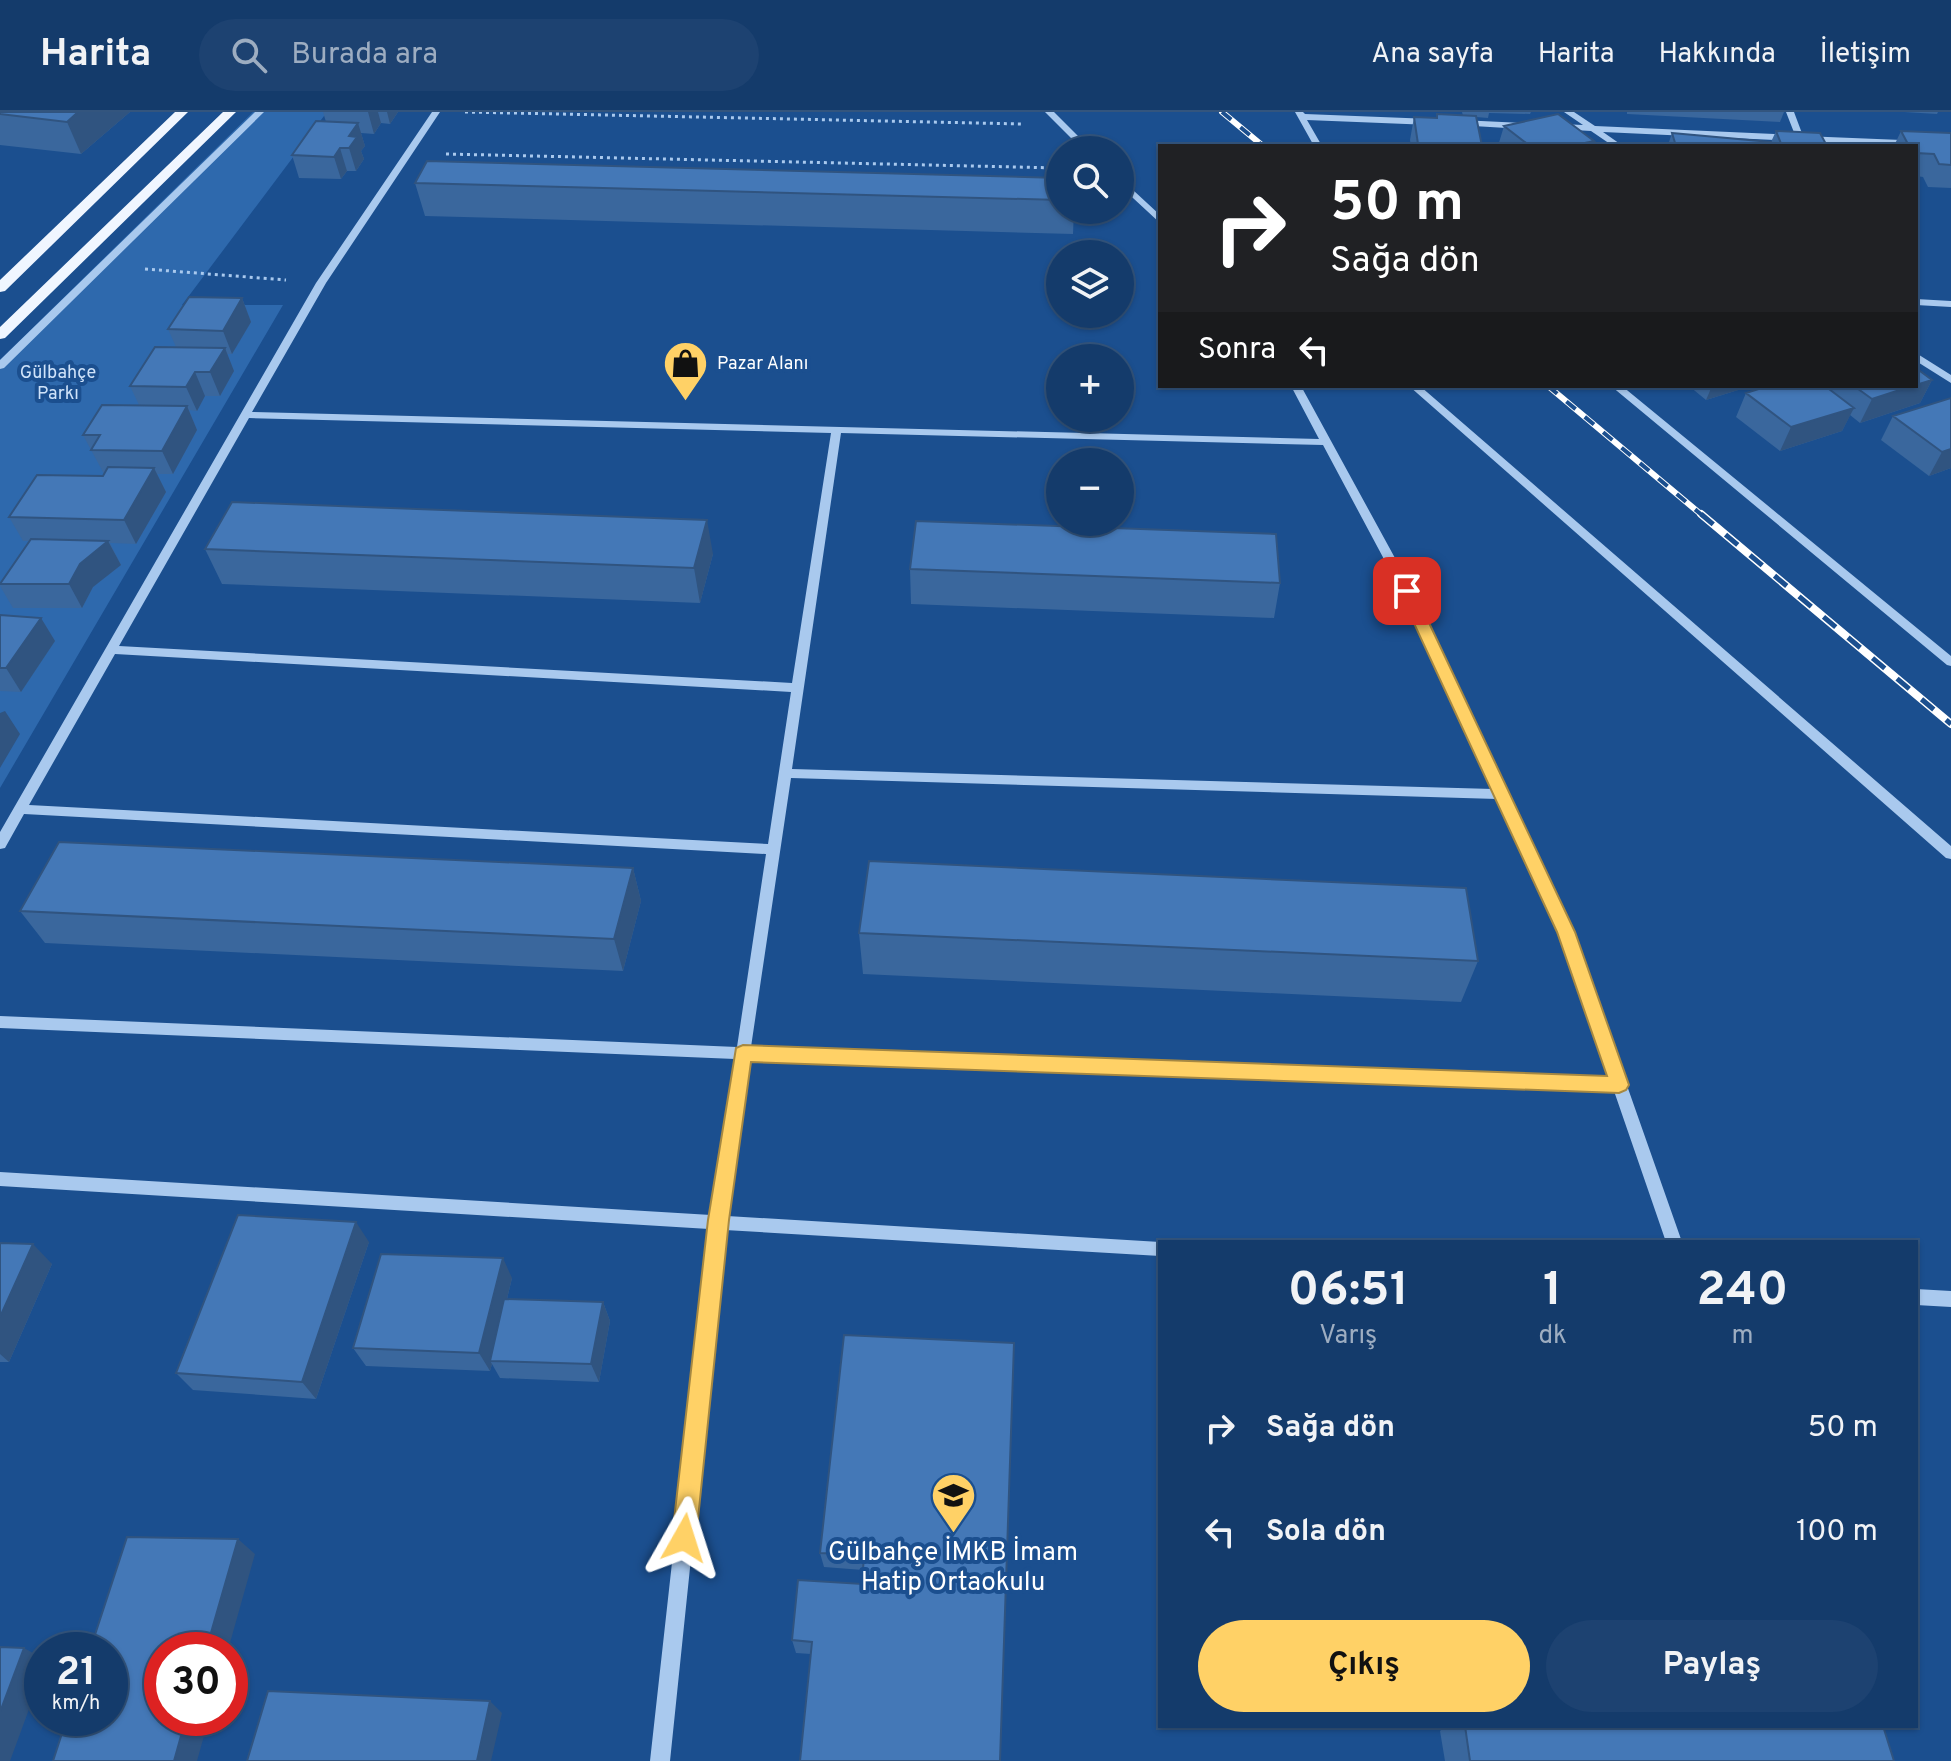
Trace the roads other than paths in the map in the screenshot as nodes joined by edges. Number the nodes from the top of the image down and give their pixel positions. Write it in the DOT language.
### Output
graph roads {
  1 [pos="182,112"];
  2 [pos="230,112"];
  3 [pos="260,112"];
  4 [pos="436,112"];
  5 [pos="1049,112"];
  6 [pos="1568,112"];
  7 [pos="1790,112"];
  8 [pos="1301,114"];
  9 [pos="1541,126"];
  10 [pos="1557,127"];
  11 [pos="1588,128"];
  12 [pos="1074,136"];
  13 [pos="1800,138"];
  14 [pos="1317,144"];
  15 [pos="1616,144"];
  16 [pos="1951,145"];
  17 [pos="1134,195"];
  18 [pos="1158,218"];
  19 [pos="0,288"];
  20 [pos="1918,302"];
  21 [pos="1951,304"];
  22 [pos="0,335"];
  23 [pos="1918,357"];
  24 [pos="0,366"];
  25 [pos="1951,380"];
  26 [pos="1297,388"];
  27 [pos="1416,388"];
  28 [pos="1618,388"];
  29 [pos="245,415"];
  30 [pos="836,432"];
  31 [pos="1327,442"];
  32 [pos="110,650"];
  33 [pos="1951,662"];
  34 [pos="798,688"];
  35 [pos="786,773"];
  36 [pos="1501,794"];
  37 [pos="20,809"];
  38 [pos="0,844"];
  39 [pos="774,849"];
  40 [pos="1951,854"];
  41 [pos="0,1022"];
  42 [pos="743,1053"];
  43 [pos="1619,1085"];
  44 [pos="0,1179"];
  45 [pos="718,1220"];
  46 [pos="1673,1240"];
  47 [pos="1158,1249"];
  48 [pos="1918,1297"];
  49 [pos="1951,1299"];
  50 [pos="660,1761"];
  1 -- 19 [label="main road"];
  2 -- 22 [label="main road"];
  3 -- 24 [label="street"];
  4 -- 29 [label="street"];
  5 -- 12 [label="street"];
  6 -- 11 [label="street"];
  7 -- 13 [label="street"];
  8 -- 9 [label="street"];
  8 -- 14 [label="street"];
  10 -- 11 [label="street"];
  11 -- 13 [label="street"];
  11 -- 15 [label="street"];
  13 -- 16 [label="street"];
  17 -- 18 [label="street"];
  20 -- 21 [label="street"];
  23 -- 25 [label="street"];
  26 -- 31 [label="street"];
  27 -- 40 [label="street"];
  28 -- 33 [label="street"];
  29 -- 30 [label="street"];
  29 -- 32 [label="street"];
  30 -- 31 [label="street"];
  30 -- 34 [label="street"];
  31 -- 36 [label="street"];
  32 -- 34 [label="street"];
  32 -- 37 [label="street"];
  34 -- 35 [label="street"];
  35 -- 36 [label="street"];
  35 -- 39 [label="street"];
  36 -- 43 [label="street"];
  37 -- 38 [label="street"];
  37 -- 39 [label="street"];
  39 -- 42 [label="street"];
  41 -- 42 [label="street"];
  42 -- 43 [label="street"];
  42 -- 45 [label="street"];
  43 -- 46 [label="street"];
  44 -- 45 [label="street"];
  45 -- 47 [label="street"];
  45 -- 50 [label="street"];
  48 -- 49 [label="street"];
}
